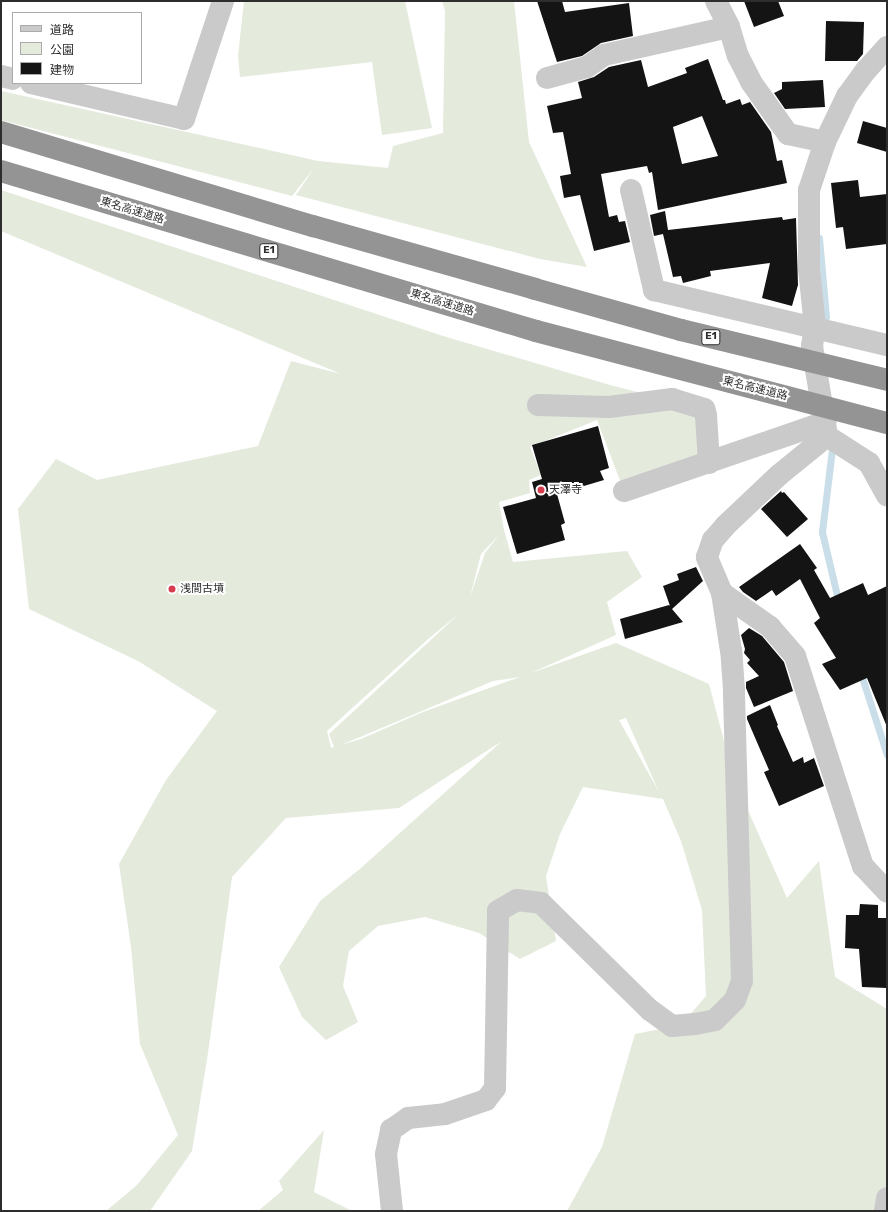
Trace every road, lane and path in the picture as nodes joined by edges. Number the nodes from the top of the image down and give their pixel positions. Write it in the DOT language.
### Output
graph roads {
  1 [pos="223,1"];
  2 [pos="716,1"];
  3 [pos="729,27"];
  4 [pos="887,47"];
  5 [pos="1,76"];
  6 [pos="547,78"];
  7 [pos="12,79"];
  8 [pos="35,84"];
  9 [pos="1,132"];
  10 [pos="825,142"];
  11 [pos="1,172"];
  12 [pos="631,190"];
  13 [pos="815,327"];
  14 [pos="887,345"];
  15 [pos="887,380"];
  16 [pos="538,405"];
  17 [pos="887,423"];
  18 [pos="826,429"];
  19 [pos="709,463"];
  20 [pos="624,491"];
  21 [pos="887,496"];
  22 [pos="722,593"];
  23 [pos="887,892"];
  24 [pos="887,1198"];
  25 [pos="392,1211"];
  26 [pos="885,1211"];
  1 -- 8 [label="street"];
  2 -- 3 [label="street"];
  3 -- 6 [label="street"];
  3 -- 10 [label="street"];
  4 -- 10 [label="street"];
  5 -- 7 [label="street"];
  9 -- 15 [label="highway, E1, bridge"];
  10 -- 13 [label="street"];
  11 -- 17 [label="highway, 東名高速道路 / E1, bridge"];
  12 -- 13 [label="street"];
  13 -- 14 [label="street"];
  13 -- 18 [label="street"];
  16 -- 19 [label="street"];
  18 -- 19 [label="street"];
  18 -- 21 [label="street"];
  18 -- 22 [label="street"];
  19 -- 20 [label="street"];
  22 -- 23 [label="street"];
  22 -- 25 [label="street"];
  24 -- 26 [label="street"];
}
